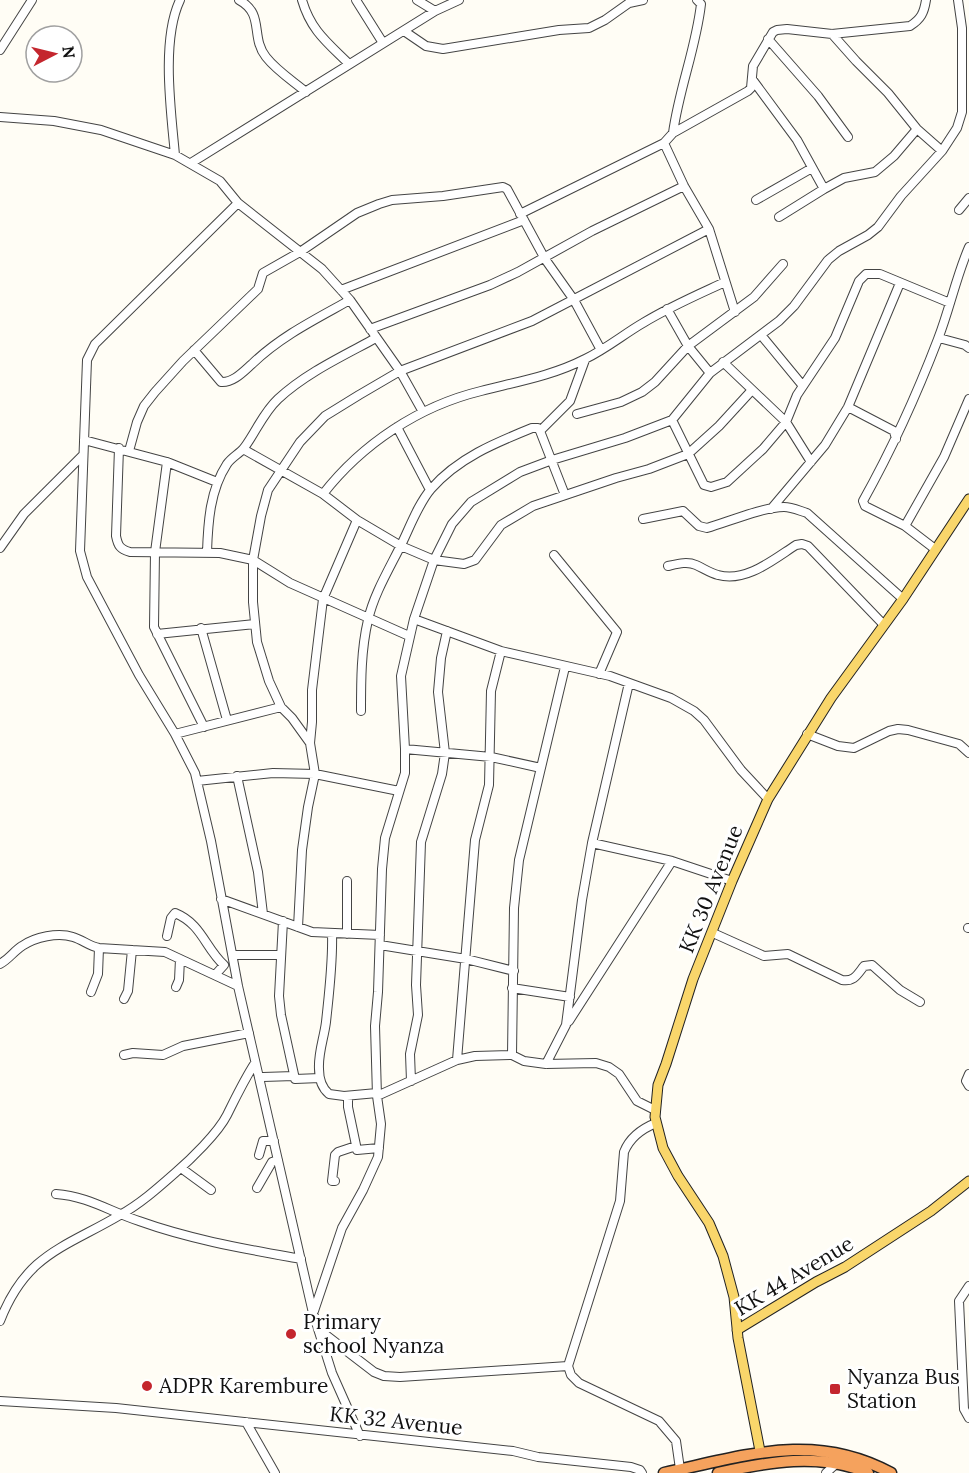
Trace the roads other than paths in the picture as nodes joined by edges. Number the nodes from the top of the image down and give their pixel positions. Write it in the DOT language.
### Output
graph roads {
  1 [pos="32,0"];
  2 [pos="180,0"];
  3 [pos="239,0"];
  4 [pos="302,0"];
  5 [pos="356,0"];
  6 [pos="417,0"];
  7 [pos="459,0"];
  8 [pos="643,0"];
  9 [pos="697,0"];
  10 [pos="926,0"];
  11 [pos="958,0"];
  12 [pos="435,11"];
  13 [pos="962,28"];
  14 [pos="404,31"];
  15 [pos="832,34"];
  16 [pos="768,39"];
  17 [pos="969,39"];
  18 [pos="383,44"];
  19 [pos="0,50"];
  20 [pos="350,64"];
  21 [pos="752,79"];
  22 [pos="306,92"];
  23 [pos="0,117"];
  24 [pos="917,129"];
  25 [pos="674,133"];
  26 [pos="848,137"];
  27 [pos="664,143"];
  28 [pos="942,151"];
  29 [pos="175,155"];
  30 [pos="191,163"];
  31 [pos="812,168"];
  32 [pos="684,186"];
  33 [pos="824,189"];
  34 [pos="969,198"];
  35 [pos="756,200"];
  36 [pos="238,203"];
  37 [pos="959,210"];
  38 [pos="522,217"];
  39 [pos="779,217"];
  40 [pos="709,229"];
  41 [pos="969,247"];
  42 [pos="300,252"];
  43 [pos="545,259"];
  44 [pos="783,264"];
  45 [pos="725,282"];
  46 [pos="900,282"];
  47 [pos="341,290"];
  48 [pos="350,300"];
  49 [pos="574,300"];
  50 [pos="950,303"];
  51 [pos="667,309"];
  52 [pos="735,312"];
  53 [pos="370,329"];
  54 [pos="760,336"];
  55 [pos="376,338"];
  56 [pos="939,338"];
  57 [pos="688,346"];
  58 [pos="969,348"];
  59 [pos="194,350"];
  60 [pos="600,350"];
  61 [pos="585,360"];
  62 [pos="723,362"];
  63 [pos="400,371"];
  64 [pos="710,373"];
  65 [pos="802,386"];
  66 [pos="752,390"];
  67 [pos="969,399"];
  68 [pos="848,407"];
  69 [pos="423,412"];
  70 [pos="577,414"];
  71 [pos="672,420"];
  72 [pos="786,422"];
  73 [pos="397,427"];
  74 [pos="540,431"];
  75 [pos="896,439"];
  76 [pos="84,440"];
  77 [pos="119,448"];
  78 [pos="243,449"];
  79 [pos="129,451"];
  80 [pos="688,454"];
  81 [pos="83,455"];
  82 [pos="552,460"];
  83 [pos="167,462"];
  84 [pos="811,462"];
  85 [pos="280,470"];
  86 [pos="217,483"];
  87 [pos="430,490"];
  88 [pos="323,494"];
  89 [pos="565,495"];
  90 [pos="969,499"];
  91 [pos="771,509"];
  92 [pos="643,519"];
  93 [pos="357,520"];
  94 [pos="904,526"];
  95 [pos="401,546"];
  96 [pos="0,548"];
  97 [pos="935,549"];
  98 [pos="155,552"];
  99 [pos="207,552"];
  100 [pos="554,555"];
  101 [pos="253,560"];
  102 [pos="434,560"];
  103 [pos="668,566"];
  104 [pos="323,599"];
  105 [pos="903,599"];
  106 [pos="368,619"];
  107 [pos="414,620"];
  108 [pos="255,624"];
  109 [pos="883,624"];
  110 [pos="201,628"];
  111 [pos="447,632"];
  112 [pos="157,634"];
  113 [pos="409,636"];
  114 [pos="501,651"];
  115 [pos="565,667"];
  116 [pos="599,674"];
  117 [pos="628,683"];
  118 [pos="281,707"];
  119 [pos="361,711"];
  120 [pos="227,720"];
  121 [pos="204,727"];
  122 [pos="175,734"];
  123 [pos="807,734"];
  124 [pos="309,743"];
  125 [pos="405,749"];
  126 [pos="445,753"];
  127 [pos="969,753"];
  128 [pos="491,757"];
  129 [pos="541,768"];
  130 [pos="315,774"];
  131 [pos="237,776"];
  132 [pos="197,782"];
  133 [pos="399,791"];
  134 [pos="768,799"];
  135 [pos="592,843"];
  136 [pos="672,861"];
  137 [pos="347,881"];
  138 [pos="732,881"];
  139 [pos="221,899"];
  140 [pos="263,914"];
  141 [pos="284,921"];
  142 [pos="298,927"];
  143 [pos="332,933"];
  144 [pos="713,933"];
  145 [pos="347,934"];
  146 [pos="380,935"];
  147 [pos="167,936"];
  148 [pos="380,945"];
  149 [pos="99,948"];
  150 [pos="132,950"];
  151 [pos="417,951"];
  152 [pos="233,955"];
  153 [pos="281,955"];
  154 [pos="180,959"];
  155 [pos="466,959"];
  156 [pos="0,964"];
  157 [pos="514,971"];
  158 [pos="215,975"];
  159 [pos="238,986"];
  160 [pos="176,987"];
  161 [pos="512,987"];
  162 [pos="91,992"];
  163 [pos="570,997"];
  164 [pos="124,999"];
  165 [pos="920,1002"];
  166 [pos="566,1025"];
  167 [pos="249,1033"];
  168 [pos="123,1055"];
  169 [pos="512,1055"];
  170 [pos="457,1060"];
  171 [pos="255,1063"];
  172 [pos="546,1064"];
  173 [pos="969,1074"];
  174 [pos="294,1076"];
  175 [pos="263,1077"];
  176 [pos="320,1078"];
  177 [pos="411,1081"];
  178 [pos="969,1086"];
  179 [pos="377,1095"];
  180 [pos="348,1096"];
  181 [pos="655,1110"];
  182 [pos="656,1124"];
  183 [pos="274,1141"];
  184 [pos="356,1146"];
  185 [pos="379,1148"];
  186 [pos="259,1155"];
  187 [pos="278,1160"];
  188 [pos="181,1168"];
  189 [pos="335,1180"];
  190 [pos="969,1181"];
  191 [pos="257,1188"];
  192 [pos="212,1190"];
  193 [pos="56,1194"];
  194 [pos="122,1214"];
  195 [pos="301,1259"];
  196 [pos="969,1286"];
  197 [pos="313,1313"];
  198 [pos="0,1321"];
  199 [pos="318,1329"];
  200 [pos="737,1330"];
  201 [pos="568,1366"];
  202 [pos="0,1401"];
  203 [pos="969,1418"];
  204 [pos="246,1422"];
  205 [pos="360,1436"];
  206 [pos="760,1451"];
  207 [pos="839,1458"];
  208 [pos="762,1463"];
  209 [pos="680,1469"];
  210 [pos="275,1473"];
  211 [pos="642,1473"];
  212 [pos="664,1473"];
  213 [pos="718,1473"];
  214 [pos="826,1473"];
  215 [pos="868,1473"];
  216 [pos="891,1473"];
  1 -- 19 [label="street"];
  2 -- 29 [label="street"];
  3 -- 22 [label="street"];
  4 -- 20 [label="street"];
  5 -- 18 [label="street"];
  6 -- 12 [label="street"];
  7 -- 12 [label="street"];
  8 -- 14 [label="street"];
  9 -- 25 [label="street"];
  10 -- 15 [label="street"];
  11 -- 13 [label="street"];
  12 -- 14 [label="street"];
  13 -- 17 [label="street"];
  13 -- 28 [label="street"];
  14 -- 18 [label="street"];
  15 -- 16 [label="street"];
  15 -- 24 [label="street"];
  16 -- 21 [label="street"];
  16 -- 26 [label="street"];
  18 -- 20 [label="street"];
  20 -- 22 [label="street"];
  21 -- 25 [label="street"];
  21 -- 31 [label="street"];
  22 -- 30 [label="street"];
  23 -- 29 [label="street"];
  24 -- 28 [label="street"];
  24 -- 33 [label="street"];
  25 -- 27 [label="street"];
  27 -- 32 [label="street"];
  27 -- 38 [label="street"];
  28 -- 54 [label="street"];
  29 -- 30 [label="street"];
  30 -- 36 [label="street"];
  31 -- 33 [label="street"];
  31 -- 35 [label="street"];
  32 -- 40 [label="street"];
  32 -- 43 [label="street"];
  33 -- 39 [label="street"];
  34 -- 37 [label="street"];
  36 -- 42 [label="street"];
  36 -- 76 [label="street"];
  38 -- 42 [label="street"];
  38 -- 43 [label="street"];
  38 -- 47 [label="street"];
  40 -- 45 [label="street"];
  40 -- 49 [label="street"];
  41 -- 50 [label="street"];
  42 -- 47 [label="street"];
  42 -- 59 [label="street"];
  43 -- 49 [label="street"];
  43 -- 53 [label="street"];
  44 -- 52 [label="street"];
  45 -- 51 [label="street"];
  45 -- 52 [label="street"];
  46 -- 50 [label="street"];
  46 -- 65 [label="street"];
  46 -- 68 [label="street"];
  47 -- 48 [label="street"];
  48 -- 53 [label="street"];
  48 -- 59 [label="street"];
  49 -- 60 [label="street"];
  49 -- 63 [label="street"];
  50 -- 56 [label="street"];
  51 -- 57 [label="street"];
  51 -- 60 [label="street"];
  52 -- 57 [label="street"];
  53 -- 55 [label="street"];
  54 -- 62 [label="street"];
  54 -- 65 [label="street"];
  55 -- 63 [label="street"];
  55 -- 78 [label="street"];
  56 -- 58 [label="street"];
  56 -- 75 [label="street"];
  57 -- 64 [label="street"];
  57 -- 70 [label="street"];
  59 -- 79 [label="street"];
  60 -- 61 [label="street"];
  61 -- 69 [label="street"];
  61 -- 74 [label="street"];
  62 -- 64 [label="street"];
  62 -- 66 [label="street"];
  63 -- 69 [label="street"];
  63 -- 85 [label="street"];
  64 -- 71 [label="street"];
  65 -- 72 [label="street"];
  66 -- 72 [label="street"];
  66 -- 80 [label="street"];
  67 -- 94 [label="street"];
  68 -- 75 [label="street"];
  68 -- 84 [label="street"];
  69 -- 73 [label="street"];
  71 -- 80 [label="street"];
  71 -- 82 [label="street"];
  72 -- 80 [label="street"];
  72 -- 84 [label="street"];
  73 -- 87 [label="street"];
  73 -- 88 [label="street"];
  74 -- 82 [label="street"];
  74 -- 87 [label="street"];
  75 -- 94 [label="street"];
  76 -- 77 [label="street"];
  76 -- 81 [label="street"];
  77 -- 79 [label="street"];
  77 -- 98 [label="street"];
  78 -- 85 [label="street"];
  78 -- 86 [label="street"];
  79 -- 83 [label="street"];
  80 -- 89 [label="street"];
  81 -- 96 [label="street"];
  81 -- 122 [label="street"];
  82 -- 89 [label="street"];
  82 -- 102 [label="street"];
  83 -- 86 [label="street"];
  83 -- 98 [label="street"];
  84 -- 91 [label="street"];
  85 -- 88 [label="street"];
  85 -- 101 [label="street"];
  86 -- 99 [label="street"];
  87 -- 95 [label="street"];
  88 -- 93 [label="street"];
  89 -- 102 [label="street"];
  90 -- 97 [label="main road, KK 30 Avenue"];
  91 -- 92 [label="street"];
  91 -- 105 [label="street"];
  93 -- 95 [label="street"];
  93 -- 104 [label="street"];
  94 -- 97 [label="street"];
  95 -- 102 [label="street"];
  95 -- 106 [label="street"];
  97 -- 105 [label="main road, KK 30 Avenue"];
  98 -- 99 [label="street"];
  98 -- 112 [label="street"];
  99 -- 101 [label="street"];
  100 -- 116 [label="street"];
  101 -- 104 [label="street"];
  101 -- 108 [label="street"];
  102 -- 107 [label="street"];
  103 -- 109 [label="street"];
  104 -- 106 [label="street"];
  104 -- 124 [label="street"];
  105 -- 109 [label="main road, KK 30 Avenue"];
  106 -- 113 [label="street"];
  106 -- 119 [label="street"];
  107 -- 111 [label="street"];
  107 -- 113 [label="street"];
  108 -- 110 [label="street"];
  108 -- 118 [label="street"];
  109 -- 123 [label="main road, KK 30 Avenue"];
  110 -- 112 [label="street"];
  110 -- 120 [label="street"];
  111 -- 114 [label="street"];
  111 -- 126 [label="street"];
  112 -- 121 [label="street"];
  113 -- 125 [label="street"];
  114 -- 115 [label="street"];
  114 -- 128 [label="street"];
  115 -- 116 [label="street"];
  115 -- 129 [label="street"];
  116 -- 117 [label="street"];
  117 -- 134 [label="street"];
  117 -- 135 [label="street"];
  118 -- 120 [label="street"];
  118 -- 124 [label="street"];
  120 -- 121 [label="street"];
  121 -- 122 [label="street"];
  122 -- 132 [label="street"];
  123 -- 127 [label="street"];
  123 -- 134 [label="main road, KK 30 Avenue"];
  124 -- 130 [label="street"];
  125 -- 126 [label="street"];
  125 -- 133 [label="street"];
  126 -- 128 [label="street"];
  126 -- 151 [label="street"];
  128 -- 129 [label="street"];
  128 -- 155 [label="street"];
  129 -- 157 [label="street"];
  130 -- 131 [label="street"];
  130 -- 133 [label="street"];
  130 -- 142 [label="street"];
  131 -- 132 [label="street"];
  131 -- 140 [label="street"];
  132 -- 139 [label="street"];
  133 -- 146 [label="street"];
  134 -- 138 [label="main road, KK 30 Avenue"];
  135 -- 136 [label="street"];
  135 -- 163 [label="street"];
  136 -- 138 [label="street"];
  136 -- 166 [label="street"];
  137 -- 145 [label="street"];
  138 -- 144 [label="main road, KK 30 Avenue"];
  139 -- 140 [label="street"];
  139 -- 152 [label="street"];
  140 -- 141 [label="street"];
  141 -- 142 [label="street"];
  141 -- 153 [label="street"];
  142 -- 143 [label="street"];
  143 -- 145 [label="street"];
  143 -- 176 [label="street"];
  144 -- 165 [label="street"];
  144 -- 181 [label="main road, KK 30 Avenue"];
  145 -- 146 [label="street"];
  146 -- 148 [label="street"];
  147 -- 158 [label="street"];
  148 -- 151 [label="street"];
  148 -- 179 [label="street"];
  149 -- 150 [label="street"];
  149 -- 156 [label="street"];
  149 -- 162 [label="street"];
  150 -- 154 [label="street"];
  150 -- 164 [label="street"];
  151 -- 155 [label="street"];
  151 -- 177 [label="street"];
  152 -- 153 [label="street"];
  152 -- 159 [label="street"];
  153 -- 174 [label="street"];
  154 -- 158 [label="street"];
  154 -- 160 [label="street"];
  155 -- 157 [label="street"];
  155 -- 170 [label="street"];
  157 -- 161 [label="street"];
  158 -- 159 [label="street"];
  159 -- 167 [label="street"];
  161 -- 163 [label="street"];
  161 -- 169 [label="street"];
  163 -- 166 [label="street"];
  166 -- 172 [label="street"];
  167 -- 168 [label="street"];
  167 -- 171 [label="street"];
  169 -- 170 [label="street"];
  169 -- 172 [label="street"];
  170 -- 177 [label="street"];
  171 -- 183 [label="street"];
  171 -- 188 [label="street"];
  172 -- 181 [label="street"];
  173 -- 178 [label="street"];
  174 -- 175 [label="street"];
  174 -- 176 [label="street"];
  176 -- 180 [label="street"];
  177 -- 179 [label="street"];
  179 -- 180 [label="street"];
  179 -- 185 [label="street"];
  180 -- 184 [label="street"];
  181 -- 182 [label="main road, KK 30 Avenue"];
  182 -- 200 [label="main road, KK 30 Avenue"];
  182 -- 201 [label="street"];
  183 -- 186 [label="street"];
  183 -- 187 [label="street"];
  184 -- 185 [label="street"];
  184 -- 189 [label="street"];
  185 -- 197 [label="street"];
  187 -- 191 [label="street"];
  187 -- 195 [label="street"];
  188 -- 192 [label="street"];
  188 -- 194 [label="street"];
  190 -- 200 [label="main road, KK 44 Avenue"];
  193 -- 194 [label="street"];
  194 -- 195 [label="street"];
  194 -- 198 [label="street"];
  195 -- 197 [label="street"];
  196 -- 203 [label="street"];
  197 -- 199 [label="street"];
  199 -- 201 [label="street"];
  199 -- 205 [label="street"];
  200 -- 206 [label="main road, KK 44 Avenue"];
  201 -- 209 [label="street"];
  202 -- 204 [label="street, KK 32 Avenue"];
  204 -- 205 [label="street, KK 32 Avenue"];
  204 -- 210 [label="street"];
  205 -- 211 [label="street, KK 32 Avenue"];
  206 -- 207 [label="highway"];
  206 -- 208 [label="highway"];
  206 -- 209 [label="highway"];
  207 -- 208 [label="highway"];
  207 -- 214 [label="street"];
  207 -- 215 [label="highway"];
  207 -- 216 [label="highway"];
  208 -- 213 [label="highway"];
  209 -- 212 [label="highway"];
}
